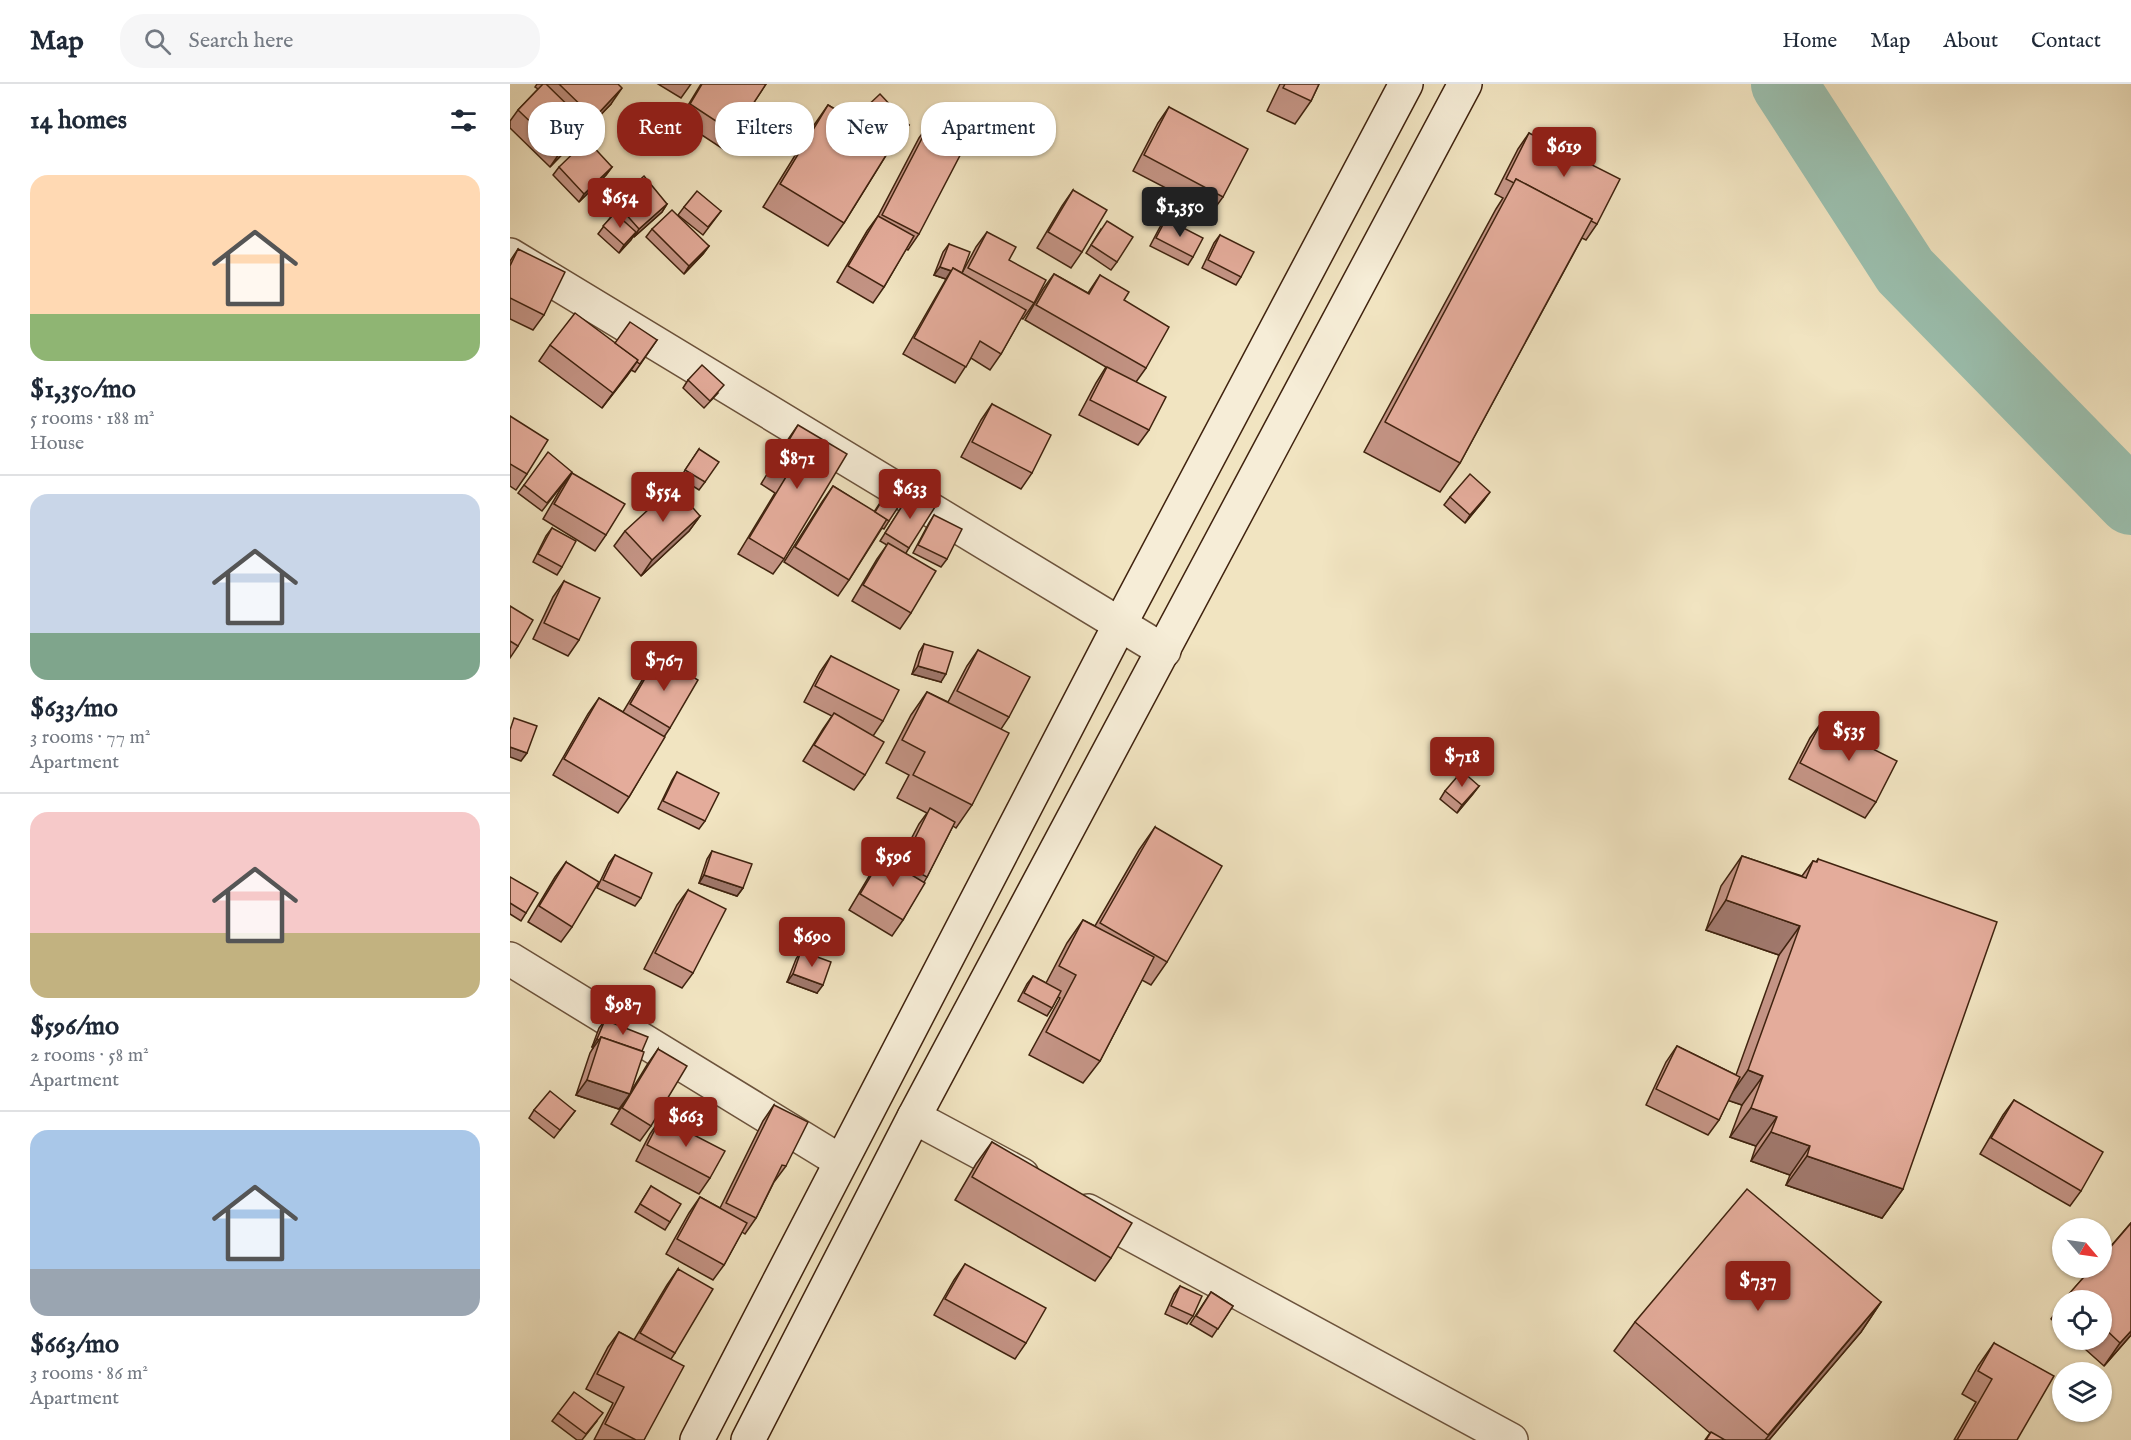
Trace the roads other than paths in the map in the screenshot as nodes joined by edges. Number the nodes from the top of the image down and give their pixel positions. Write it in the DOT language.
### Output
graph roads {
  1 [pos="1406,84"];
  2 [pos="1465,84"];
  3 [pos="510,255"];
  4 [pos="1119,626"];
  5 [pos="1164,651"];
  6 [pos="510,959"];
  7 [pos="914,1117"];
  8 [pos="840,1161"];
  9 [pos="697,1440"];
  10 [pos="748,1440"];
  11 [pos="1511,1440"];
  1 -- 4 [label="main road"];
  2 -- 5 [label="main road"];
  3 -- 4 [label="main road"];
  4 -- 5 [label="main road"];
  4 -- 8 [label="main road"];
  5 -- 7 [label="main road"];
  6 -- 8 [label="main road"];
  7 -- 10 [label="main road"];
  7 -- 11 [label="main road"];
  8 -- 9 [label="main road"];
}
